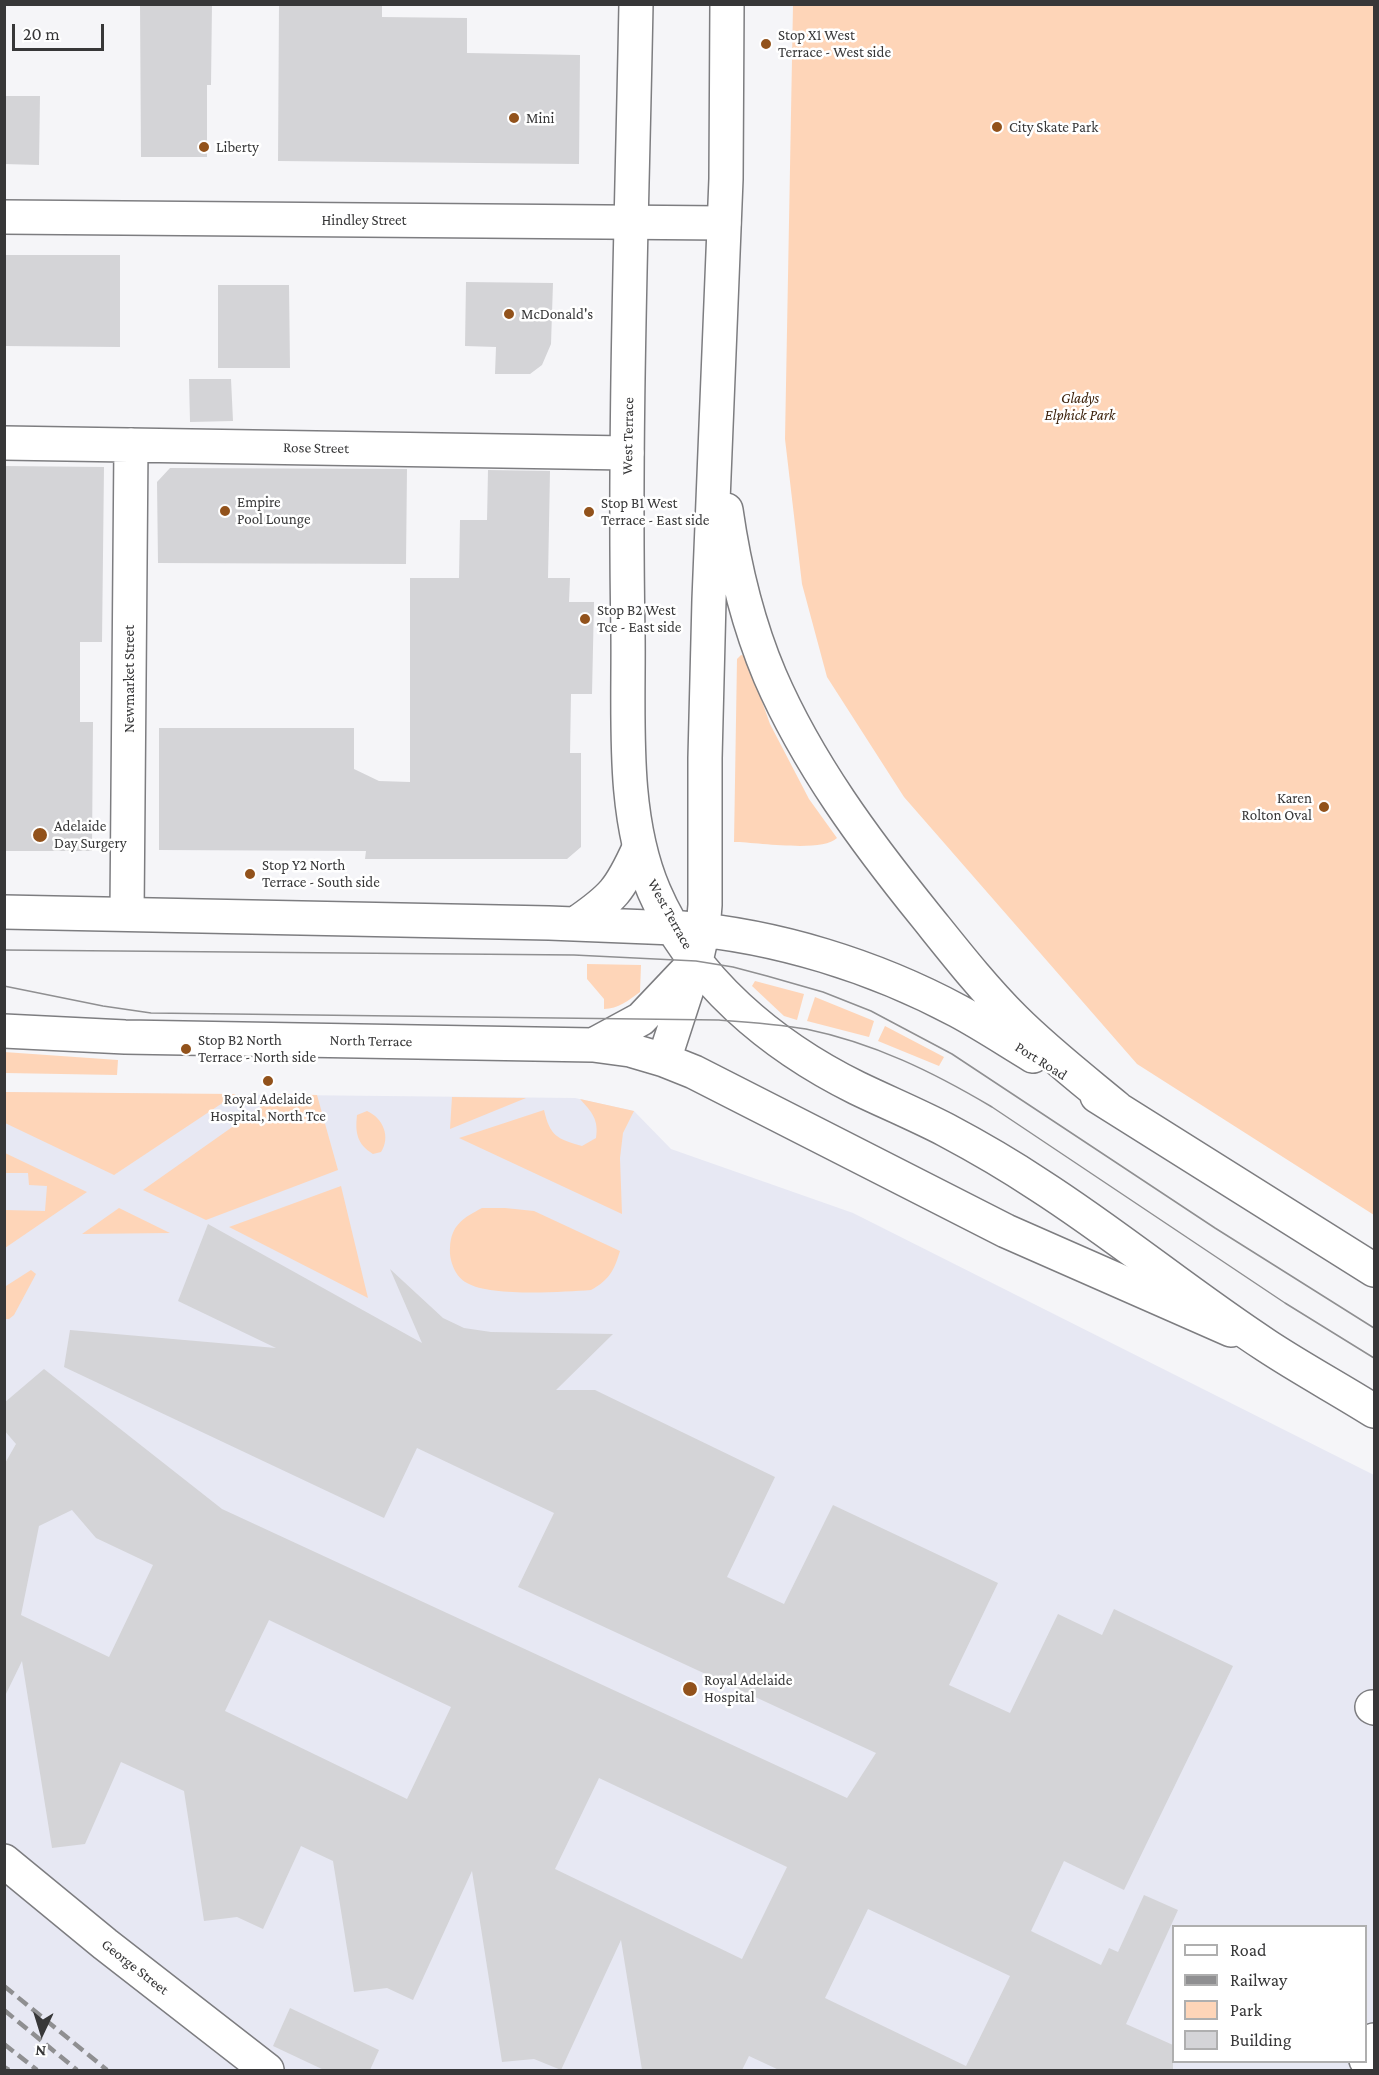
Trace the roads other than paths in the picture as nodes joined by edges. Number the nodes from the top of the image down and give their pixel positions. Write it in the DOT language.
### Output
graph roads {
  1 [pos="636,4"];
  2 [pos="727,4"];
  3 [pos="4,217"];
  4 [pos="632,222"];
  5 [pos="724,223"];
  6 [pos="717,404"];
  7 [pos="4,443"];
  8 [pos="131,444"];
  9 [pos="627,453"];
  10 [pos="639,848"];
  11 [pos="4,912"];
  12 [pos="128,913"];
  13 [pos="575,924"];
  14 [pos="691,940"];
  15 [pos="4,1031"];
  16 [pos="593,1045"];
  17 [pos="664,1060"];
  18 [pos="1117,1108"];
  19 [pos="1374,1270"];
  20 [pos="1268,1347"];
  21 [pos="1374,1411"];
  22 [pos="4,1861"];
  23 [pos="1374,2040"];
  24 [pos="1367,2056"];
  25 [pos="267,2070"];
  1 -- 4 [label="main road, West Terrace"];
  2 -- 5 [label="main road, West Terrace"];
  3 -- 4 [label="main road, Hindley Street"];
  4 -- 5 [label="main road, Hindley Street"];
  4 -- 9 [label="main road, West Terrace"];
  5 -- 6 [label="main road, West Terrace"];
  6 -- 14 [label="main road, West Terrace"];
  6 -- 18 [label="main road"];
  7 -- 8 [label="main road, Rose Street"];
  8 -- 9 [label="main road, Rose Street"];
  8 -- 12 [label="main road, Newmarket Street"];
  9 -- 10 [label="main road, West Terrace"];
  10 -- 13 [label="main road"];
  10 -- 14 [label="main road, West Terrace"];
  11 -- 12 [label="main road"];
  12 -- 13 [label="main road"];
  13 -- 14 [label="main road"];
  14 -- 16 [label="main road, North Terrace"];
  14 -- 17 [label="main road, West Terrace"];
  14 -- 18 [label="main road, Port Road"];
  14 -- 20 [label="main road"];
  15 -- 16 [label="main road, North Terrace"];
  16 -- 17 [label="main road, North Terrace"];
  17 -- 20 [label="main road"];
  18 -- 19 [label="main road, Port Road"];
  20 -- 21 [label="main road"];
  22 -- 25 [label="main road, George Street"];
  23 -- 24 [label="main road"];
}
